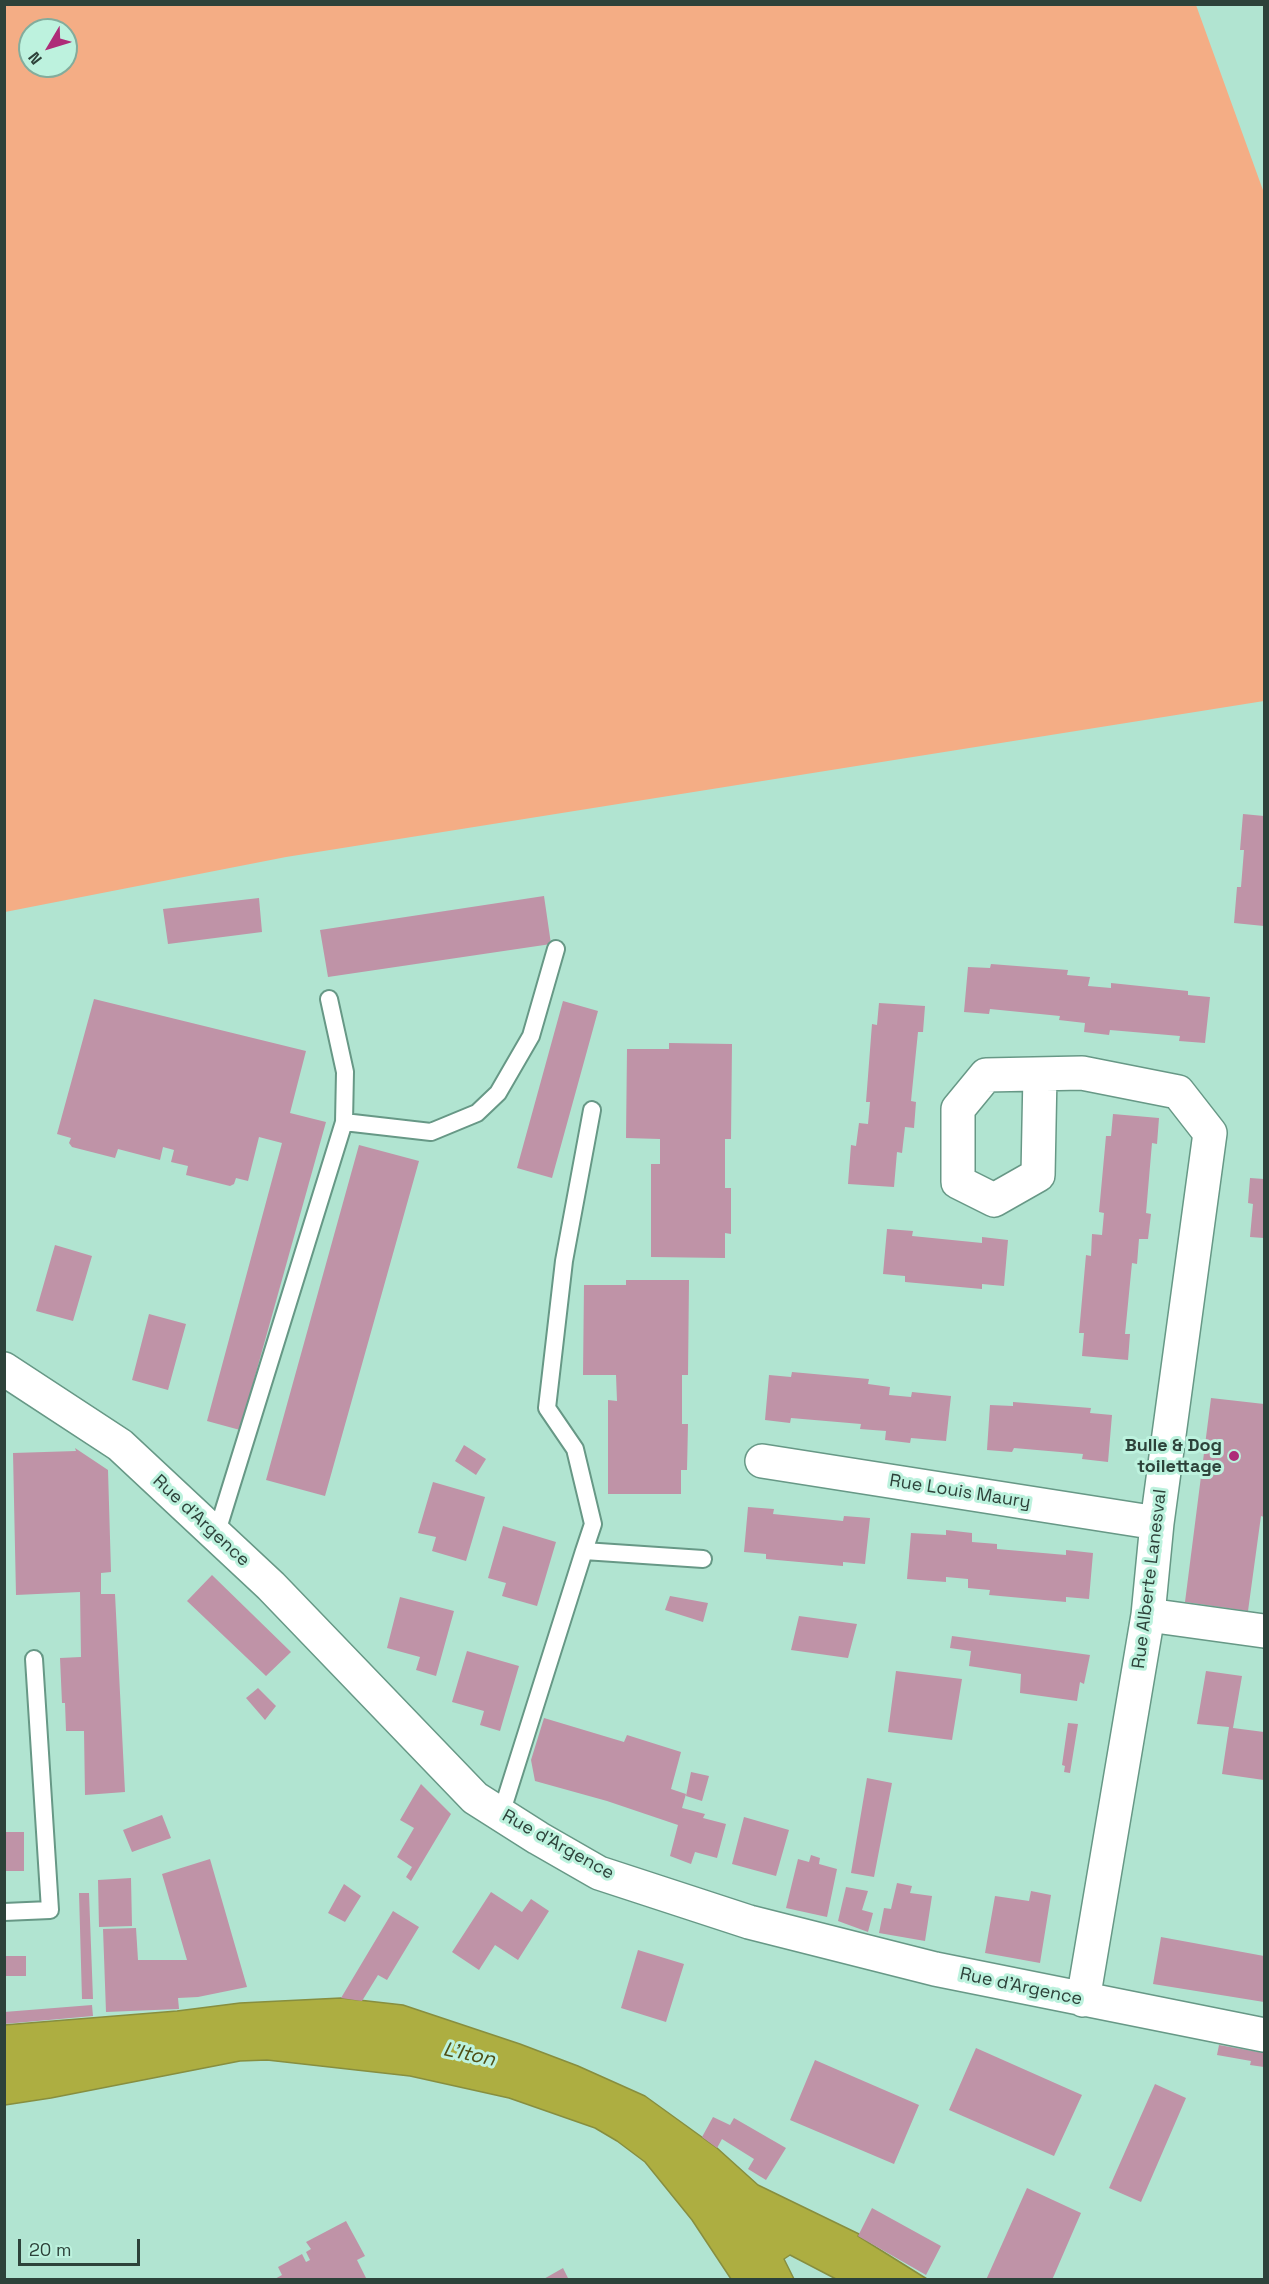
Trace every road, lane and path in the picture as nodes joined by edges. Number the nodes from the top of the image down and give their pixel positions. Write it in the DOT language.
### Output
graph roads {
  1 [pos="556,949"];
  2 [pos="329,999"];
  3 [pos="1040,1074"];
  4 [pos="592,1110"];
  5 [pos="345,1122"];
  6 [pos="4,1369"];
  7 [pos="762,1461"];
  8 [pos="1157,1523"];
  9 [pos="216,1535"];
  10 [pos="584,1551"];
  11 [pos="703,1559"];
  12 [pos="1148,1616"];
  13 [pos="1264,1631"];
  14 [pos="34,1659"];
  15 [pos="501,1814"];
  16 [pos="4,1912"];
  17 [pos="1083,2000"];
  18 [pos="1264,2035"];
  1 -- 5 [label="lane"];
  2 -- 5 [label="lane"];
  3 -- 8 [label="street, Rue Alberte Lanesval"];
  4 -- 10 [label="lane"];
  5 -- 9 [label="lane"];
  6 -- 9 [label="street, Rue d'Argence"];
  7 -- 8 [label="street, Rue Louis Maury"];
  8 -- 12 [label="street, Rue Alberte Lanesval"];
  9 -- 15 [label="street, Rue d'Argence"];
  10 -- 11 [label="lane"];
  10 -- 15 [label="lane"];
  12 -- 13 [label="street"];
  12 -- 17 [label="street, Rue Alberte Lanesval"];
  14 -- 16 [label="lane"];
  15 -- 17 [label="street, Rue d'Argence"];
  17 -- 18 [label="street, Rue d'Argence"];
}
